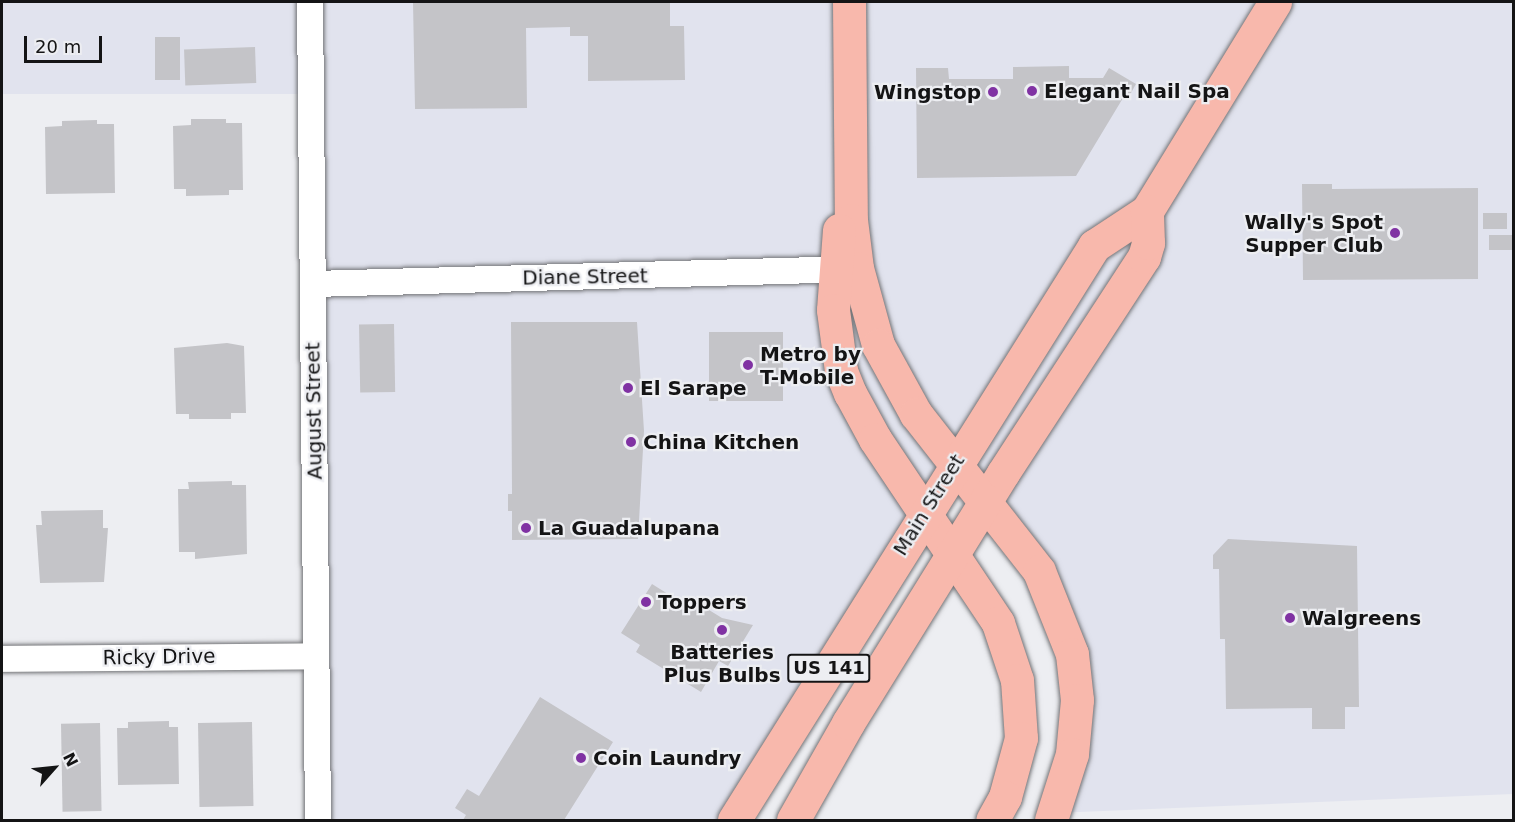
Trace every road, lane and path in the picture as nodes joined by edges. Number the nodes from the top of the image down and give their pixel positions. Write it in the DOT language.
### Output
graph roads {
  1 [pos="310,2"];
  2 [pos="849,2"];
  3 [pos="1275,2"];
  4 [pos="1147,211"];
  5 [pos="846,270"];
  6 [pos="313,284"];
  7 [pos="955,463"];
  8 [pos="986,500"];
  9 [pos="924,515"];
  10 [pos="953,556"];
  11 [pos="316,656"];
  12 [pos="2,659"];
  13 [pos="318,820"];
  14 [pos="734,820"];
  15 [pos="793,820"];
  16 [pos="992,820"];
  17 [pos="1051,820"];
  1 -- 6 [label="street, August Street"];
  2 -- 5 [label="main road"];
  3 -- 4 [label="main road, Main Street / US 141"];
  4 -- 7 [label="main road, Main Street / US 141"];
  4 -- 8 [label="main road, US 141"];
  5 -- 6 [label="street, Diane Street"];
  5 -- 7 [label="main road"];
  5 -- 9 [label="main road"];
  6 -- 11 [label="street, August Street"];
  7 -- 8 [label="main road"];
  7 -- 9 [label="main road, Main Street / US 141"];
  8 -- 10 [label="main road, US 141"];
  8 -- 17 [label="main road"];
  9 -- 10 [label="main road"];
  9 -- 14 [label="main road, Main Street / US 141"];
  10 -- 15 [label="main road, US 141"];
  10 -- 16 [label="main road"];
  11 -- 12 [label="street, Ricky Drive"];
  11 -- 13 [label="street, August Street"];
}
